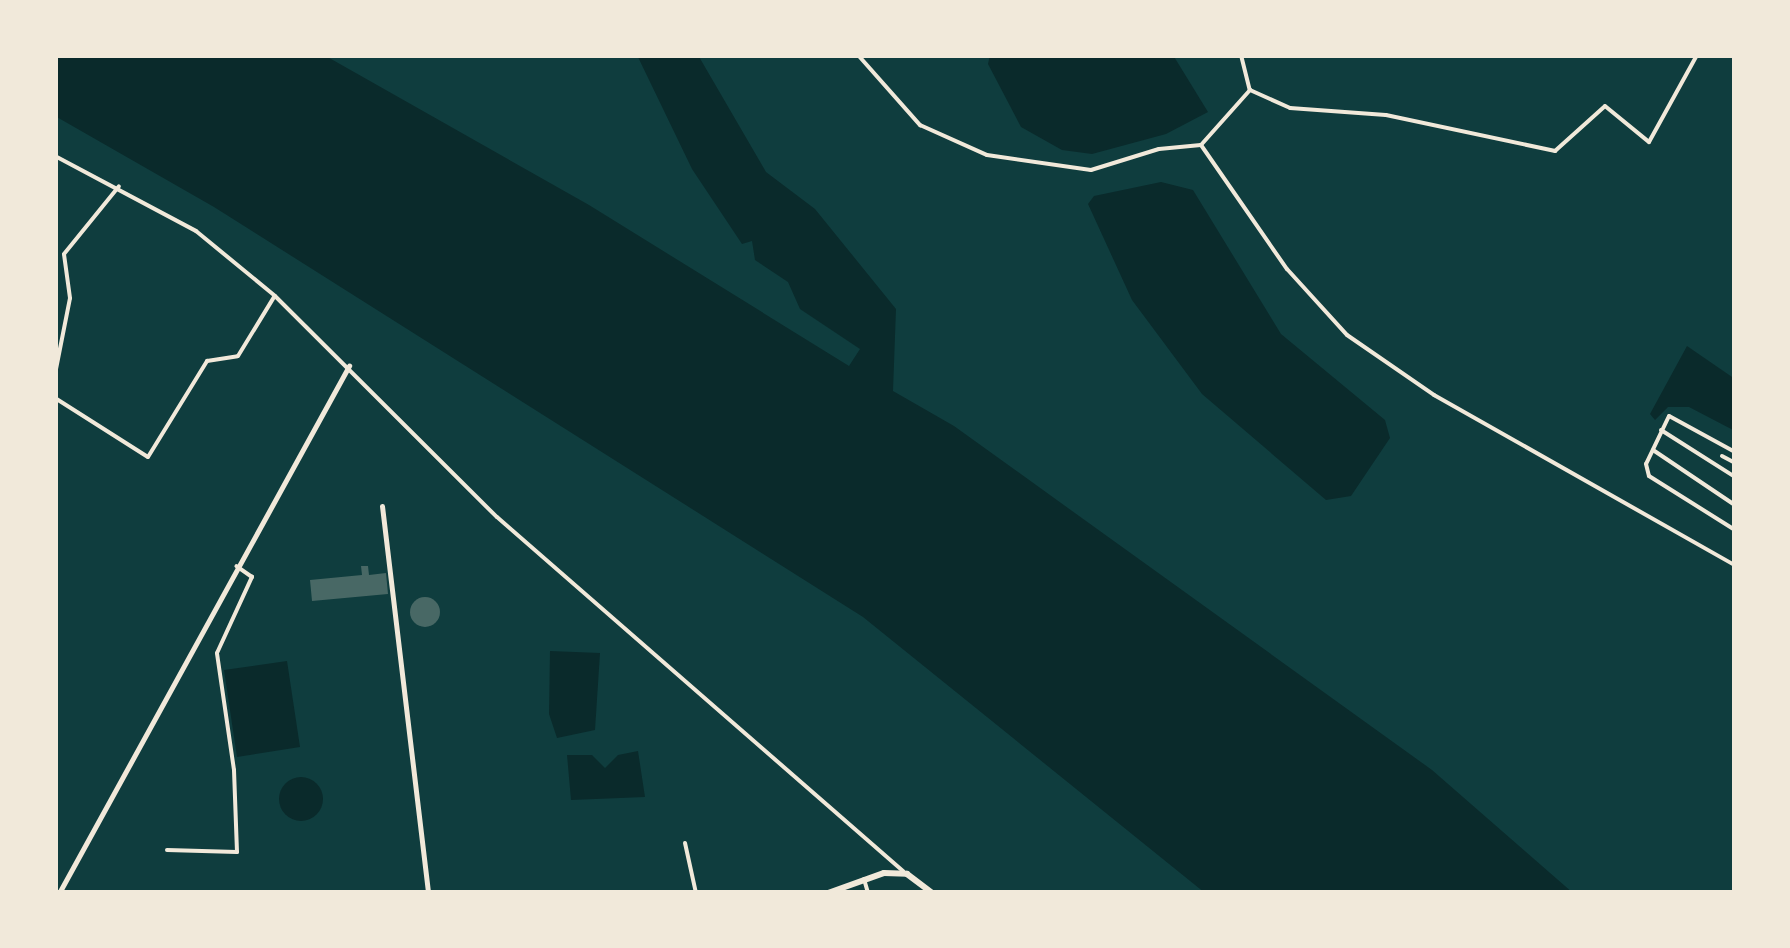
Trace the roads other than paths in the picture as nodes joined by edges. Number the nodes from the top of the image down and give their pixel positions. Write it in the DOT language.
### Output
graph roads {
  1 [pos="858,55"];
  2 [pos="1241,55"];
  3 [pos="1697,55"];
  4 [pos="1250,90"];
  5 [pos="1201,145"];
  6 [pos="55,156"];
  7 [pos="119,186"];
  8 [pos="275,296"];
  9 [pos="349,366"];
  10 [pos="55,374"];
  11 [pos="55,398"];
  12 [pos="1661,430"];
  13 [pos="1653,450"];
  14 [pos="1735,452"];
  15 [pos="1722,456"];
  16 [pos="1735,464"];
  17 [pos="1735,478"];
  18 [pos="1735,505"];
  19 [pos="382,506"];
  20 [pos="1735,530"];
  21 [pos="236,566"];
  22 [pos="1735,566"];
  23 [pos="685,843"];
  24 [pos="167,850"];
  25 [pos="906,874"];
  26 [pos="864,879"];
  27 [pos="60,893"];
  28 [pos="428,893"];
  29 [pos="696,893"];
  30 [pos="828,893"];
  31 [pos="868,893"];
  32 [pos="932,893"];
  1 -- 5 [label="street"];
  2 -- 4 [label="street"];
  3 -- 4 [label="street"];
  4 -- 5 [label="street"];
  5 -- 22 [label="street"];
  6 -- 7 [label="street"];
  7 -- 8 [label="street"];
  7 -- 10 [label="street"];
  8 -- 9 [label="street"];
  8 -- 11 [label="street"];
  9 -- 21 [label="street"];
  9 -- 25 [label="street"];
  12 -- 13 [label="street"];
  12 -- 14 [label="street"];
  12 -- 17 [label="street"];
  13 -- 18 [label="street"];
  13 -- 20 [label="street"];
  15 -- 16 [label="street"];
  19 -- 28 [label="street"];
  21 -- 24 [label="street"];
  21 -- 27 [label="street"];
  23 -- 29 [label="street"];
  25 -- 26 [label="main road"];
  25 -- 32 [label="main road"];
  26 -- 30 [label="main road"];
  26 -- 31 [label="street"];
}
